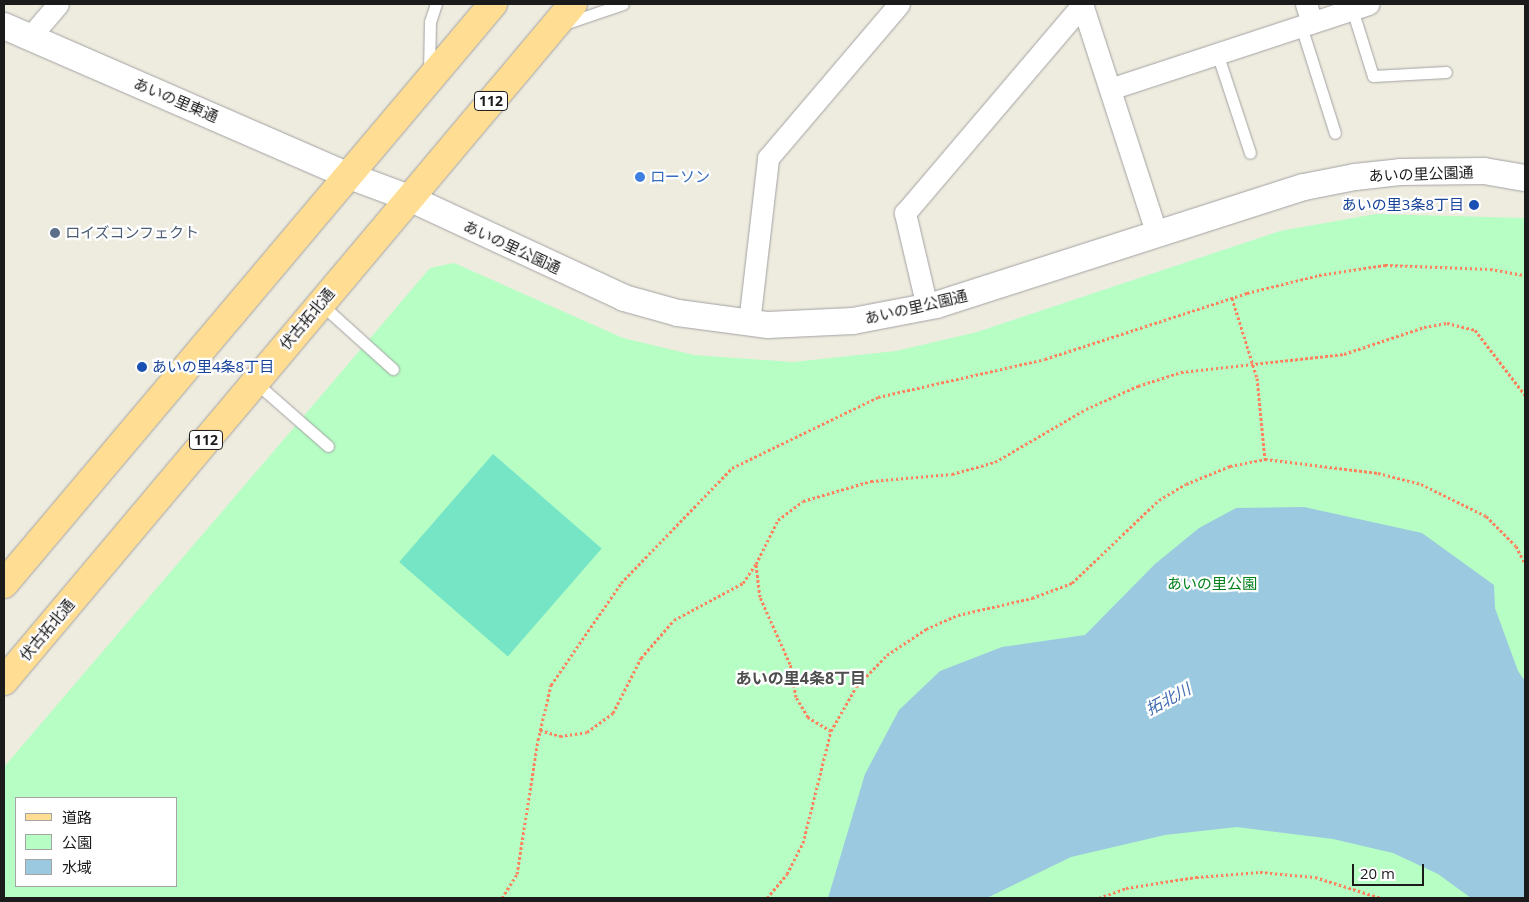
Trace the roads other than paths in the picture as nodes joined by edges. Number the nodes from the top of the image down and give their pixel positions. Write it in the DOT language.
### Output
graph roads {
  1 [pos="58,4"];
  2 [pos="436,4"];
  3 [pos="493,4"];
  4 [pos="573,4"];
  5 [pos="623,4"];
  6 [pos="899,4"];
  7 [pos="1083,4"];
  8 [pos="1360,6"];
  9 [pos="1307,17"];
  10 [pos="4,26"];
  11 [pos="553,28"];
  12 [pos="30,37"];
  13 [pos="1217,54"];
  14 [pos="1446,72"];
  15 [pos="428,80"];
  16 [pos="1110,89"];
  17 [pos="1335,133"];
  18 [pos="1250,153"];
  19 [pos="348,175"];
  20 [pos="1525,178"];
  21 [pos="409,198"];
  22 [pos="1158,235"];
  23 [pos="320,304"];
  24 [pos="927,306"];
  25 [pos="749,323"];
  26 [pos="393,369"];
  27 [pos="255,382"];
  28 [pos="328,446"];
  29 [pos="4,584"];
  30 [pos="4,681"];
  1 -- 12 [label="street"];
  2 -- 15 [label="lane"];
  3 -- 15 [label="main road"];
  4 -- 11 [label="main road, 伏古拓北通 / 112"];
  5 -- 11 [label="lane"];
  6 -- 25 [label="street"];
  7 -- 16 [label="street"];
  7 -- 24 [label="street"];
  8 -- 9 [label="street"];
  8 -- 14 [label="lane"];
  9 -- 13 [label="street"];
  9 -- 17 [label="lane"];
  10 -- 12 [label="street, あいの里東通"];
  11 -- 21 [label="main road, 伏古拓北通 / 112"];
  12 -- 19 [label="street, あいの里東通"];
  13 -- 16 [label="street"];
  13 -- 18 [label="lane"];
  15 -- 19 [label="main road"];
  16 -- 22 [label="street"];
  19 -- 21 [label="street, あいの里公園通"];
  19 -- 29 [label="main road"];
  20 -- 22 [label="street, あいの里公園通"];
  21 -- 23 [label="main road, 伏古拓北通 / 112"];
  21 -- 25 [label="street, あいの里公園通"];
  22 -- 24 [label="street, あいの里公園通"];
  23 -- 26 [label="lane"];
  23 -- 27 [label="main road, 伏古拓北通 / 112"];
  24 -- 25 [label="street, あいの里公園通"];
  27 -- 28 [label="lane"];
  27 -- 30 [label="main road, 伏古拓北通 / 112"];
}
